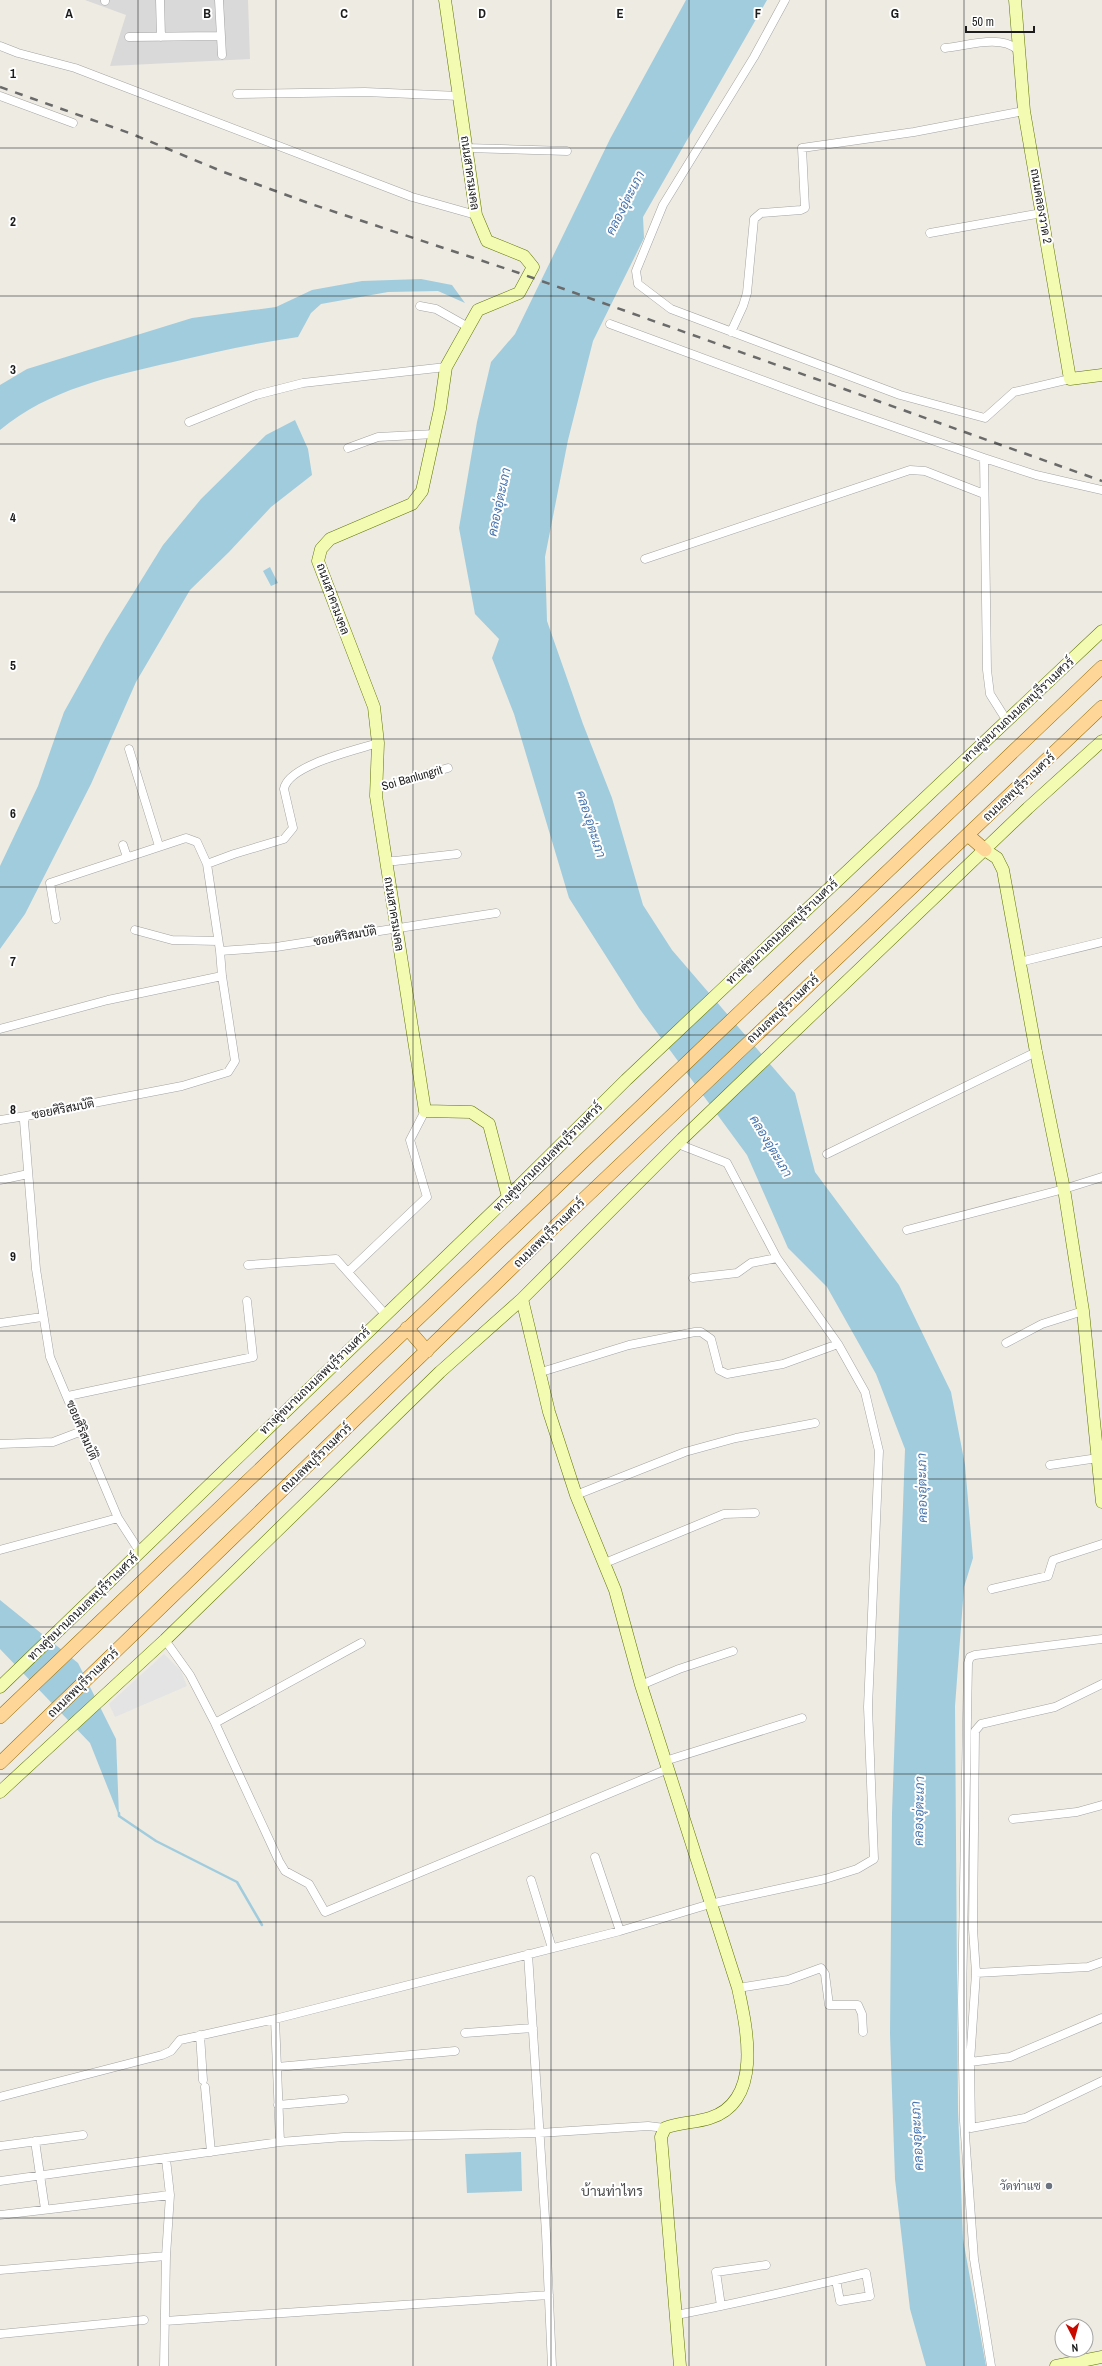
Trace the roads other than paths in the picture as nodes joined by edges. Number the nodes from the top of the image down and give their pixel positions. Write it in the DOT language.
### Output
graph roads {
  1 [pos="160,0"];
  2 [pos="219,0"];
  3 [pos="444,0"];
  4 [pos="785,0"];
  5 [pos="1015,0"];
  6 [pos="221,36"];
  7 [pos="129,37"];
  8 [pos="161,37"];
  9 [pos="0,46"];
  10 [pos="945,48"];
  11 [pos="1018,50"];
  12 [pos="222,55"];
  13 [pos="237,94"];
  14 [pos="0,96"];
  15 [pos="459,96"];
  16 [pos="1024,110"];
  17 [pos="73,122"];
  18 [pos="466,148"];
  19 [pos="567,151"];
  20 [pos="1042,213"];
  21 [pos="476,215"];
  22 [pos="930,233"];
  23 [pos="420,306"];
  24 [pos="610,324"];
  25 [pos="468,326"];
  26 [pos="731,332"];
  27 [pos="446,367"];
  28 [pos="1102,375"];
  29 [pos="1070,379"];
  30 [pos="189,422"];
  31 [pos="435,434"];
  32 [pos="348,448"];
  33 [pos="984,458"];
  34 [pos="1102,490"];
  35 [pos="984,494"];
  36 [pos="645,559"];
  37 [pos="1102,631"];
  38 [pos="1102,667"];
  39 [pos="1102,707"];
  40 [pos="1007,721"];
  41 [pos="1102,741"];
  42 [pos="378,744"];
  43 [pos="129,749"];
  44 [pos="448,768"];
  45 [pos="376,789"];
  46 [pos="968,835"];
  47 [pos="123,845"];
  48 [pos="159,846"];
  49 [pos="985,850"];
  50 [pos="385,854"];
  51 [pos="457,854"];
  52 [pos="127,857"];
  53 [pos="207,864"];
  54 [pos="496,913"];
  55 [pos="56,919"];
  56 [pos="395,928"];
  57 [pos="135,930"];
  58 [pos="218,941"];
  59 [pos="1102,942"];
  60 [pos="220,951"];
  61 [pos="1020,962"];
  62 [pos="222,976"];
  63 [pos="0,1029"];
  64 [pos="1036,1052"];
  65 [pos="424,1111"];
  66 [pos="26,1116"];
  67 [pos="0,1120"];
  68 [pos="680,1141"];
  69 [pos="826,1154"];
  70 [pos="28,1174"];
  71 [pos="1102,1177"];
  72 [pos="0,1180"];
  73 [pos="1064,1189"];
  74 [pos="508,1197"];
  75 [pos="907,1230"];
  76 [pos="776,1258"];
  77 [pos="248,1265"];
  78 [pos="348,1272"];
  79 [pos="693,1278"];
  80 [pos="522,1299"];
  81 [pos="247,1301"];
  82 [pos="1083,1311"];
  83 [pos="385,1314"];
  84 [pos="42,1317"];
  85 [pos="0,1323"];
  86 [pos="407,1328"];
  87 [pos="1006,1343"];
  88 [pos="838,1344"];
  89 [pos="427,1352"];
  90 [pos="538,1373"];
  91 [pos="68,1396"];
  92 [pos="815,1423"];
  93 [pos="82,1432"];
  94 [pos="1099,1436"];
  95 [pos="0,1444"];
  96 [pos="1098,1458"];
  97 [pos="1050,1465"];
  98 [pos="576,1495"];
  99 [pos="1102,1502"];
  100 [pos="755,1513"];
  101 [pos="118,1518"];
  102 [pos="1102,1544"];
  103 [pos="0,1550"];
  104 [pos="140,1552"];
  105 [pos="605,1563"];
  106 [pos="992,1589"];
  107 [pos="1102,1639"];
  108 [pos="165,1640"];
  109 [pos="361,1643"];
  110 [pos="733,1651"];
  111 [pos="1102,1684"];
  112 [pos="641,1685"];
  113 [pos="0,1687"];
  114 [pos="0,1717"];
  115 [pos="802,1718"];
  116 [pos="215,1723"];
  117 [pos="0,1763"];
  118 [pos="667,1765"];
  119 [pos="0,1792"];
  120 [pos="1102,1805"];
  121 [pos="1013,1819"];
  122 [pos="595,1857"];
  123 [pos="531,1880"];
  124 [pos="710,1904"];
  125 [pos="620,1931"];
  126 [pos="552,1948"];
  127 [pos="528,1954"];
  128 [pos="1102,1962"];
  129 [pos="976,1973"];
  130 [pos="738,1988"];
  131 [pos="1102,2018"];
  132 [pos="275,2019"];
  133 [pos="533,2028"];
  134 [pos="863,2032"];
  135 [pos="464,2033"];
  136 [pos="200,2035"];
  137 [pos="455,2051"];
  138 [pos="970,2062"];
  139 [pos="277,2067"];
  140 [pos="1102,2080"];
  141 [pos="0,2097"];
  142 [pos="344,2100"];
  143 [pos="278,2105"];
  144 [pos="665,2128"];
  145 [pos="539,2133"];
  146 [pos="83,2135"];
  147 [pos="35,2141"];
  148 [pos="280,2142"];
  149 [pos="0,2146"];
  150 [pos="211,2152"];
  151 [pos="166,2159"];
  152 [pos="40,2176"];
  153 [pos="0,2181"];
  154 [pos="170,2195"];
  155 [pos="45,2209"];
  156 [pos="0,2214"];
  157 [pos="166,2256"];
  158 [pos="766,2265"];
  159 [pos="0,2270"];
  160 [pos="836,2280"];
  161 [pos="549,2295"];
  162 [pos="721,2306"];
  163 [pos="676,2315"];
  164 [pos="144,2320"];
  165 [pos="165,2321"];
  166 [pos="0,2334"];
  167 [pos="1102,2357"];
  168 [pos="164,2366"];
  169 [pos="552,2366"];
  170 [pos="680,2366"];
  171 [pos="991,2366"];
  172 [pos="1056,2366"];
  1 -- 8 [label="street"];
  2 -- 6 [label="street"];
  3 -- 15 [label="street, ถนนสาครมงคล"];
  4 -- 26 [label="street"];
  5 -- 11 [label="street, ถนนคลองวาด 2"];
  6 -- 8 [label="street"];
  6 -- 12 [label="street"];
  7 -- 8 [label="street"];
  9 -- 21 [label="street"];
  10 -- 11 [label="street"];
  11 -- 16 [label="street, ถนนคลองวาด 2"];
  13 -- 15 [label="street"];
  14 -- 17 [label="street"];
  15 -- 18 [label="street, ถนนสาครมงคล"];
  16 -- 20 [label="street, ถนนคลองวาด 2"];
  16 -- 26 [label="street"];
  18 -- 19 [label="street"];
  18 -- 21 [label="street, ถนนสาครมงคล"];
  20 -- 22 [label="street"];
  20 -- 29 [label="street, ถนนคลองวาด 2"];
  21 -- 25 [label="street, ถนนสาครมงคล"];
  23 -- 25 [label="street"];
  24 -- 33 [label="street"];
  25 -- 27 [label="street, ถนนสาครมงคล"];
  26 -- 29 [label="street"];
  27 -- 30 [label="street"];
  27 -- 31 [label="street, ถนนสาครมงคล"];
  28 -- 29 [label="street"];
  31 -- 32 [label="street"];
  31 -- 42 [label="street, ถนนสาครมงคล"];
  33 -- 34 [label="street"];
  33 -- 35 [label="street"];
  35 -- 36 [label="street"];
  35 -- 40 [label="street"];
  37 -- 40 [label="street, ทางคู่ขนานถนนลพบุรีราเมศวร์"];
  38 -- 86 [label="main road"];
  39 -- 46 [label="main road, ถนนลพบุรีราเมศวร์"];
  40 -- 74 [label="street, ทางคู่ขนานถนนลพบุรีราเมศวร์"];
  41 -- 49 [label="street"];
  42 -- 45 [label="street, ถนนสาครมงคล"];
  42 -- 53 [label="street"];
  43 -- 48 [label="street"];
  44 -- 45 [label="street, Soi Banlungrit"];
  45 -- 50 [label="street, ถนนสาครมงคล"];
  46 -- 49 [label="main road"];
  46 -- 89 [label="main road, ถนนลพบุรีราเมศวร์"];
  47 -- 52 [label="street"];
  48 -- 52 [label="street"];
  48 -- 53 [label="street"];
  49 -- 61 [label="street"];
  49 -- 68 [label="street"];
  50 -- 51 [label="street"];
  50 -- 56 [label="street, ถนนสาครมงคล"];
  52 -- 55 [label="street"];
  53 -- 58 [label="street"];
  54 -- 56 [label="street, ซอยศิริสมบัติ"];
  56 -- 60 [label="street, ซอยศิริสมบัติ"];
  56 -- 65 [label="street, ถนนสาครมงคล"];
  57 -- 58 [label="street"];
  58 -- 60 [label="street"];
  59 -- 61 [label="street"];
  60 -- 62 [label="street, ซอยศิริสมบัติ"];
  61 -- 64 [label="street"];
  62 -- 63 [label="street"];
  62 -- 66 [label="street, ซอยศิริสมบัติ"];
  64 -- 69 [label="street"];
  64 -- 73 [label="street"];
  65 -- 74 [label="street"];
  65 -- 78 [label="street"];
  66 -- 67 [label="street"];
  66 -- 70 [label="street, ซอยศิริสมบัติ"];
  68 -- 76 [label="street"];
  68 -- 80 [label="street"];
  70 -- 72 [label="street"];
  70 -- 84 [label="street, ซอยศิริสมบัติ"];
  71 -- 73 [label="street"];
  73 -- 75 [label="street"];
  73 -- 82 [label="street"];
  74 -- 83 [label="street, ทางคู่ขนานถนนลพบุรีราเมศวร์"];
  76 -- 79 [label="street"];
  76 -- 88 [label="street"];
  77 -- 78 [label="street"];
  78 -- 83 [label="street"];
  80 -- 90 [label="street"];
  80 -- 108 [label="street"];
  81 -- 91 [label="street"];
  82 -- 87 [label="street"];
  82 -- 94 [label="street"];
  83 -- 104 [label="street, ทางคู่ขนานถนนลพบุรีราเมศวร์"];
  84 -- 85 [label="street"];
  84 -- 91 [label="street, ซอยศิริสมบัติ"];
  86 -- 89 [label="main road"];
  86 -- 114 [label="main road"];
  88 -- 90 [label="street"];
  88 -- 124 [label="street"];
  89 -- 117 [label="main road, ถนนลพบุรีราเมศวร์"];
  90 -- 98 [label="street"];
  91 -- 93 [label="street, ซอยศิริสมบัติ"];
  92 -- 98 [label="street"];
  93 -- 95 [label="street"];
  93 -- 101 [label="street, ซอยศิริสมบัติ"];
  94 -- 96 [label="street"];
  96 -- 97 [label="street"];
  96 -- 99 [label="street"];
  98 -- 105 [label="street"];
  100 -- 105 [label="street"];
  101 -- 103 [label="street"];
  101 -- 104 [label="street, ซอยศิริสมบัติ"];
  102 -- 106 [label="street"];
  104 -- 113 [label="street, ทางคู่ขนานถนนลพบุรีราเมศวร์"];
  105 -- 112 [label="street"];
  107 -- 171 [label="street"];
  108 -- 116 [label="street"];
  108 -- 119 [label="street"];
  109 -- 116 [label="street"];
  110 -- 112 [label="street"];
  111 -- 129 [label="street"];
  112 -- 118 [label="street"];
  115 -- 118 [label="street"];
  116 -- 118 [label="street"];
  118 -- 124 [label="street"];
  120 -- 121 [label="street"];
  122 -- 125 [label="street"];
  123 -- 126 [label="street"];
  124 -- 125 [label="street"];
  124 -- 130 [label="street"];
  125 -- 126 [label="street"];
  126 -- 127 [label="street"];
  127 -- 132 [label="street"];
  127 -- 133 [label="street"];
  128 -- 129 [label="street"];
  129 -- 138 [label="street"];
  130 -- 134 [label="street"];
  130 -- 144 [label="street"];
  131 -- 138 [label="street"];
  132 -- 136 [label="street"];
  132 -- 139 [label="street"];
  133 -- 135 [label="street"];
  133 -- 145 [label="street"];
  136 -- 141 [label="street"];
  136 -- 150 [label="street"];
  137 -- 139 [label="street"];
  138 -- 140 [label="street"];
  139 -- 143 [label="street"];
  142 -- 143 [label="street"];
  143 -- 148 [label="street"];
  144 -- 145 [label="street"];
  144 -- 163 [label="street"];
  145 -- 148 [label="street"];
  145 -- 161 [label="street"];
  146 -- 147 [label="street"];
  147 -- 149 [label="street"];
  147 -- 152 [label="street"];
  148 -- 150 [label="street"];
  150 -- 151 [label="street"];
  151 -- 152 [label="street"];
  151 -- 154 [label="street"];
  152 -- 153 [label="street"];
  152 -- 155 [label="street"];
  154 -- 155 [label="street"];
  154 -- 157 [label="street"];
  155 -- 156 [label="street"];
  157 -- 159 [label="street"];
  157 -- 165 [label="street"];
  158 -- 162 [label="street"];
  160 -- 160 [label="street"];
  160 -- 162 [label="street"];
  161 -- 165 [label="street"];
  161 -- 169 [label="street"];
  162 -- 163 [label="street"];
  163 -- 170 [label="street"];
  164 -- 166 [label="street"];
  165 -- 168 [label="street"];
  167 -- 172 [label="street"];
}
